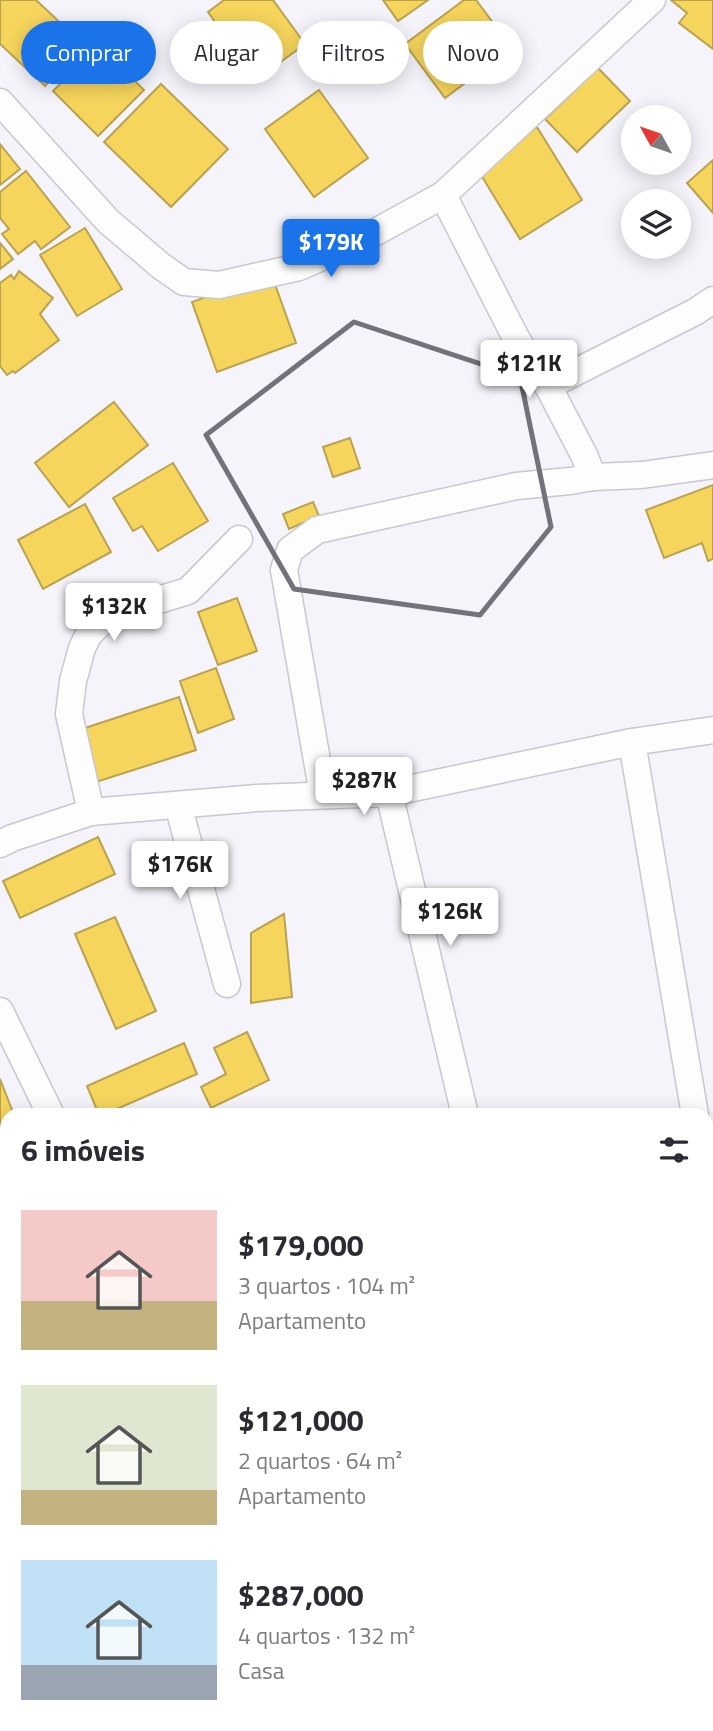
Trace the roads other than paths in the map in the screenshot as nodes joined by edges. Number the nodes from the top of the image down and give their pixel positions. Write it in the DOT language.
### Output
graph roads {
  1 [pos="652,0"];
  2 [pos="0,102"];
  3 [pos="443,195"];
  4 [pos="713,300"];
  5 [pos="548,386"];
  6 [pos="713,465"];
  7 [pos="593,477"];
  8 [pos="239,539"];
  9 [pos="713,730"];
  10 [pos="632,742"];
  11 [pos="389,793"];
  12 [pos="323,795"];
  13 [pos="178,805"];
  14 [pos="91,812"];
  15 [pos="0,844"];
  16 [pos="227,984"];
  17 [pos="0,1011"];
  18 [pos="48,1108"];
  19 [pos="463,1108"];
  20 [pos="694,1108"];
  1 -- 3 [label="street"];
  2 -- 3 [label="street"];
  3 -- 5 [label="street"];
  4 -- 5 [label="street"];
  5 -- 7 [label="street"];
  6 -- 7 [label="street"];
  7 -- 12 [label="street"];
  8 -- 14 [label="street"];
  9 -- 10 [label="street"];
  10 -- 11 [label="street"];
  10 -- 20 [label="street"];
  11 -- 12 [label="street"];
  11 -- 19 [label="street"];
  12 -- 13 [label="street"];
  13 -- 14 [label="street"];
  13 -- 16 [label="street"];
  14 -- 15 [label="street"];
  17 -- 18 [label="street"];
}
